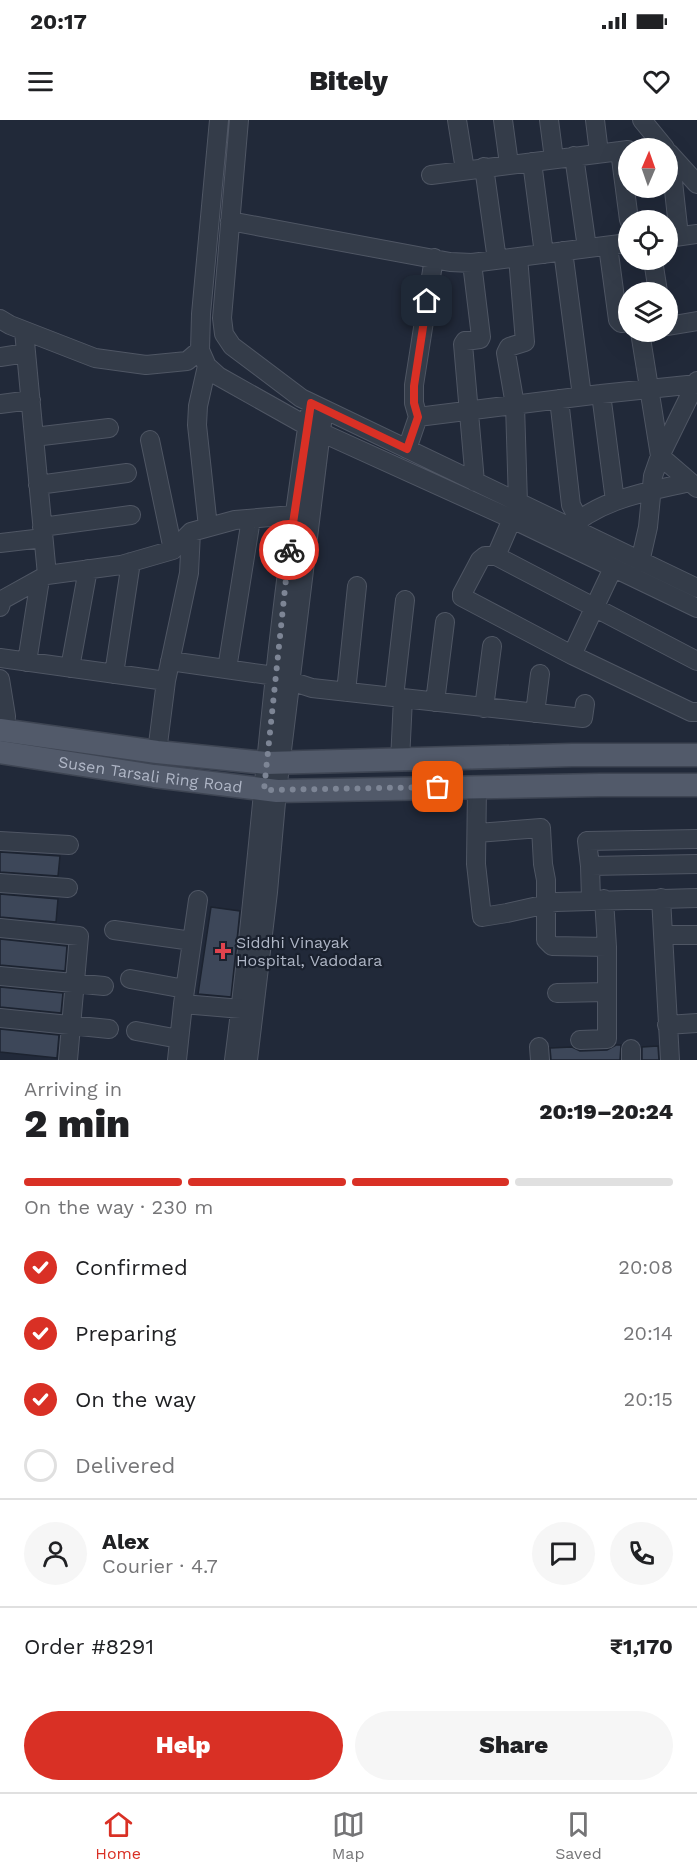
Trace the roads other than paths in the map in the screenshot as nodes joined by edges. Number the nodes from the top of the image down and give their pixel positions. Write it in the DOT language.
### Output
graph roads {
  1 [pos="219,120"];
  2 [pos="239,120"];
  3 [pos="457,120"];
  4 [pos="502,120"];
  5 [pos="549,120"];
  6 [pos="595,120"];
  7 [pos="642,120"];
  8 [pos="656,138"];
  9 [pos="618,151"];
  10 [pos="599,153"];
  11 [pos="574,156"];
  12 [pos="555,159"];
  13 [pos="532,162"];
  14 [pos="678,163"];
  15 [pos="509,164"];
  16 [pos="484,167"];
  17 [pos="465,170"];
  18 [pos="431,175"];
  19 [pos="697,184"];
  20 [pos="230,221"];
  21 [pos="697,234"];
  22 [pos="678,236"];
  23 [pos="618,244"];
  24 [pos="608,246"];
  25 [pos="586,248"];
  26 [pos="563,251"];
  27 [pos="544,254"];
  28 [pos="518,257"];
  29 [pos="434,258"];
  30 [pos="497,260"];
  31 [pos="472,263"];
  32 [pos="0,319"];
  33 [pos="618,320"];
  34 [pos="697,321"];
  35 [pos="678,324"];
  36 [pos="24,331"];
  37 [pos="480,339"];
  38 [pos="642,342"];
  39 [pos="507,350"];
  40 [pos="26,353"];
  41 [pos="0,357"];
  42 [pos="203,358"];
  43 [pos="697,383"];
  44 [pos="650,388"];
  45 [pos="601,394"];
  46 [pos="582,396"];
  47 [pos="559,399"];
  48 [pos="31,400"];
  49 [pos="0,404"];
  50 [pos="514,405"];
  51 [pos="318,406"];
  52 [pos="468,411"];
  53 [pos="418,417"];
  54 [pos="109,428"];
  55 [pos="314,429"];
  56 [pos="34,437"];
  57 [pos="150,440"];
  58 [pos="407,449"];
  59 [pos="660,456"];
  60 [pos="128,473"];
  61 [pos="475,482"];
  62 [pos="38,485"];
  63 [pos="693,485"];
  64 [pos="651,491"];
  65 [pos="615,501"];
  66 [pos="515,511"];
  67 [pos="131,515"];
  68 [pos="293,515"];
  69 [pos="251,519"];
  70 [pos="574,524"];
  71 [pos="199,529"];
  72 [pos="43,533"];
  73 [pos="557,541"];
  74 [pos="0,543"];
  75 [pos="173,550"];
  76 [pos="496,556"];
  77 [pos="130,562"];
  78 [pos="640,562"];
  79 [pos="613,568"];
  80 [pos="88,570"];
  81 [pos="43,577"];
  82 [pos="357,586"];
  83 [pos="697,588"];
  84 [pos="19,590"];
  85 [pos="0,591"];
  86 [pos="405,600"];
  87 [pos="0,607"];
  88 [pos="697,608"];
  89 [pos="595,609"];
  90 [pos="445,622"];
  91 [pos="492,646"];
  92 [pos="572,655"];
  93 [pos="0,658"];
  94 [pos="170,660"];
  95 [pos="697,661"];
  96 [pos="27,662"];
  97 [pos="70,668"];
  98 [pos="226,669"];
  99 [pos="114,674"];
  100 [pos="540,674"];
  101 [pos="282,678"];
  102 [pos="0,679"];
  103 [pos="166,681"];
  104 [pos="345,692"];
  105 [pos="399,698"];
  106 [pos="435,702"];
  107 [pos="585,704"];
  108 [pos="484,708"];
  109 [pos="697,712"];
  110 [pos="536,713"];
  111 [pos="3,730"];
  112 [pos="0,752"];
  113 [pos="157,752"];
  114 [pos="697,755"];
  115 [pos="400,761"];
  116 [pos="274,764"];
  117 [pos="697,785"];
  118 [pos="477,787"];
  119 [pos="270,790"];
  120 [pos="477,833"];
  121 [pos="697,839"];
  122 [pos="0,842"];
  123 [pos="69,845"];
  124 [pos="697,864"];
  125 [pos="590,867"];
  126 [pos="0,883"];
  127 [pos="68,888"];
  128 [pos="661,898"];
  129 [pos="697,898"];
  130 [pos="598,899"];
  131 [pos="198,900"];
  132 [pos="546,904"];
  133 [pos="0,928"];
  134 [pos="114,930"];
  135 [pos="663,935"];
  136 [pos="697,935"];
  137 [pos="192,940"];
  138 [pos="607,947"];
  139 [pos="0,976"];
  140 [pos="130,979"];
  141 [pos="75,982"];
  142 [pos="104,986"];
  143 [pos="608,992"];
  144 [pos="557,993"];
  145 [pos="184,996"];
  146 [pos="248,1010"];
  147 [pos="0,1018"];
  148 [pos="697,1023"];
  149 [pos="72,1024"];
  150 [pos="667,1025"];
  151 [pos="109,1029"];
  152 [pos="136,1032"];
  153 [pos="179,1040"];
  154 [pos="580,1040"];
  155 [pos="68,1060"];
  156 [pos="177,1060"];
  157 [pos="234,1060"];
  158 [pos="248,1060"];
  159 [pos="670,1060"];
  1 -- 42 [label="street"];
  2 -- 20 [label="street"];
  3 -- 17 [label="street"];
  4 -- 15 [label="street"];
  5 -- 12 [label="street"];
  6 -- 10 [label="street"];
  7 -- 8 [label="street"];
  9 -- 10 [label="street"];
  10 -- 11 [label="street"];
  11 -- 12 [label="street"];
  11 -- 25 [label="street"];
  12 -- 13 [label="street"];
  13 -- 15 [label="street"];
  13 -- 27 [label="street"];
  14 -- 19 [label="street"];
  15 -- 16 [label="street"];
  16 -- 17 [label="street"];
  16 -- 30 [label="street"];
  17 -- 18 [label="street"];
  20 -- 29 [label="street"];
  20 -- 51 [label="street"];
  21 -- 22 [label="street"];
  23 -- 24 [label="street"];
  24 -- 25 [label="street"];
  24 -- 33 [label="street"];
  25 -- 26 [label="street"];
  26 -- 27 [label="street"];
  26 -- 46 [label="street"];
  27 -- 28 [label="street"];
  28 -- 30 [label="street"];
  28 -- 39 [label="street"];
  29 -- 31 [label="street"];
  29 -- 53 [label="street"];
  30 -- 31 [label="street"];
  31 -- 37 [label="street"];
  32 -- 36 [label="street"];
  34 -- 35 [label="street"];
  36 -- 40 [label="street"];
  36 -- 42 [label="street"];
  37 -- 39 [label="street"];
  37 -- 52 [label="street"];
  38 -- 44 [label="street"];
  39 -- 50 [label="street"];
  40 -- 41 [label="street"];
  40 -- 48 [label="street"];
  42 -- 55 [label="street"];
  42 -- 71 [label="street"];
  43 -- 44 [label="street"];
  43 -- 59 [label="street"];
  44 -- 45 [label="street"];
  44 -- 59 [label="street"];
  45 -- 46 [label="street"];
  45 -- 65 [label="street"];
  46 -- 47 [label="street"];
  47 -- 50 [label="street"];
  47 -- 70 [label="street"];
  48 -- 49 [label="street"];
  48 -- 56 [label="street"];
  50 -- 52 [label="street"];
  50 -- 66 [label="street"];
  51 -- 55 [label="street"];
  51 -- 58 [label="street"];
  52 -- 53 [label="street"];
  52 -- 61 [label="street"];
  53 -- 58 [label="street"];
  54 -- 56 [label="street"];
  55 -- 66 [label="street"];
  55 -- 68 [label="street"];
  55 -- 101 [label="street"];
  56 -- 62 [label="street"];
  57 -- 75 [label="street"];
  58 -- 61 [label="street"];
  59 -- 63 [label="street"];
  59 -- 64 [label="street"];
  60 -- 62 [label="street"];
  61 -- 66 [label="street"];
  62 -- 72 [label="street"];
  63 -- 64 [label="street"];
  64 -- 65 [label="street"];
  64 -- 78 [label="street"];
  65 -- 70 [label="street"];
  66 -- 70 [label="street"];
  66 -- 73 [label="street"];
  66 -- 76 [label="street"];
  67 -- 72 [label="street"];
  68 -- 69 [label="street"];
  68 -- 101 [label="street"];
  69 -- 71 [label="street"];
  69 -- 98 [label="street"];
  70 -- 73 [label="street"];
  70 -- 78 [label="street"];
  71 -- 75 [label="street"];
  71 -- 94 [label="street"];
  72 -- 74 [label="street"];
  72 -- 81 [label="street"];
  73 -- 79 [label="street"];
  75 -- 77 [label="street"];
  76 -- 89 [label="street"];
  76 -- 92 [label="street"];
  77 -- 80 [label="street"];
  77 -- 99 [label="street"];
  78 -- 83 [label="street"];
  79 -- 88 [label="street"];
  79 -- 89 [label="street"];
  80 -- 81 [label="street"];
  80 -- 97 [label="street"];
  81 -- 84 [label="street"];
  81 -- 96 [label="street"];
  82 -- 104 [label="street"];
  84 -- 85 [label="street"];
  84 -- 87 [label="street"];
  86 -- 105 [label="street"];
  89 -- 92 [label="street"];
  89 -- 95 [label="street"];
  90 -- 106 [label="street"];
  91 -- 108 [label="street"];
  92 -- 109 [label="street"];
  93 -- 96 [label="street"];
  94 -- 98 [label="street"];
  94 -- 103 [label="street"];
  96 -- 97 [label="street"];
  97 -- 99 [label="street"];
  98 -- 101 [label="street"];
  99 -- 103 [label="street"];
  100 -- 110 [label="street"];
  101 -- 104 [label="street"];
  101 -- 116 [label="street"];
  102 -- 111 [label="street"];
  103 -- 113 [label="street"];
  104 -- 105 [label="street"];
  105 -- 106 [label="street"];
  105 -- 115 [label="street"];
  106 -- 108 [label="street"];
  107 -- 110 [label="street"];
  108 -- 110 [label="street"];
  111 -- 113 [label="main road, Susen Tarsali Ring Road"];
  112 -- 119 [label="main road, Susen Tarsali Ring Road"];
  113 -- 116 [label="main road, Susen Tarsali Ring Road"];
  114 -- 115 [label="main road, Susen Tarsali Ring Road"];
  115 -- 116 [label="main road, Susen Tarsali Ring Road"];
  116 -- 119 [label="street"];
  117 -- 118 [label="main road, Susen Tarsali Ring Road"];
  118 -- 119 [label="main road, Susen Tarsali Ring Road"];
  118 -- 120 [label="street"];
  119 -- 146 [label="street"];
  120 -- 132 [label="street"];
  120 -- 132 [label="street"];
  121 -- 125 [label="street"];
  122 -- 123 [label="street"];
  124 -- 125 [label="street"];
  125 -- 130 [label="street"];
  126 -- 127 [label="street"];
  128 -- 129 [label="street"];
  128 -- 130 [label="street"];
  128 -- 135 [label="street"];
  130 -- 132 [label="street"];
  130 -- 138 [label="street"];
  131 -- 137 [label="street"];
  132 -- 138 [label="street"];
  133 -- 141 [label="street"];
  134 -- 137 [label="street"];
  135 -- 136 [label="street"];
  135 -- 150 [label="street"];
  137 -- 145 [label="street"];
  138 -- 143 [label="street"];
  139 -- 141 [label="street"];
  140 -- 145 [label="street"];
  141 -- 142 [label="street"];
  141 -- 149 [label="street"];
  143 -- 144 [label="street"];
  143 -- 154 [label="street"];
  145 -- 146 [label="street"];
  145 -- 153 [label="street"];
  146 -- 157 [label="street"];
  146 -- 158 [label="street"];
  147 -- 149 [label="street"];
  148 -- 150 [label="street"];
  149 -- 151 [label="street"];
  149 -- 155 [label="street"];
  150 -- 159 [label="street"];
  152 -- 153 [label="street"];
  153 -- 156 [label="street"];
}
